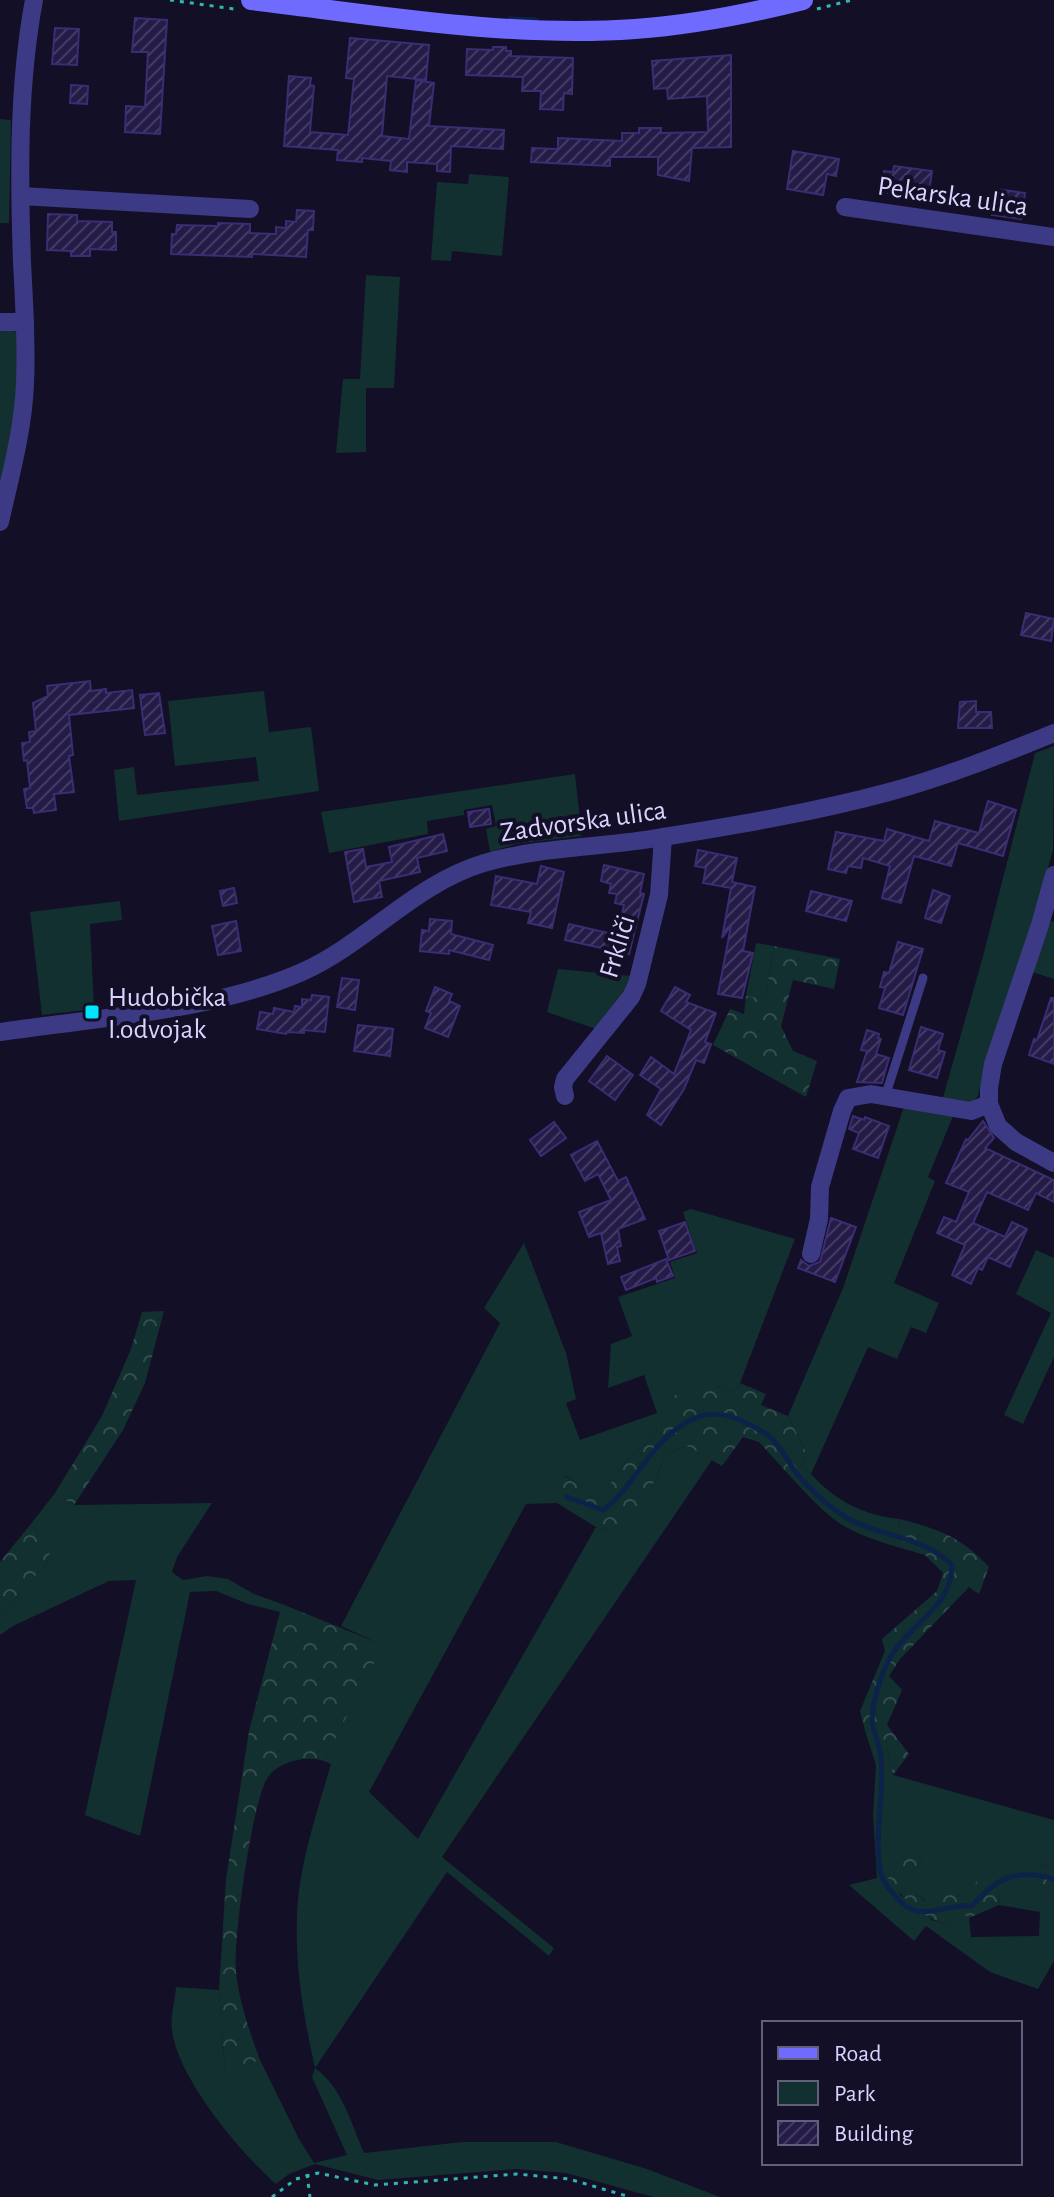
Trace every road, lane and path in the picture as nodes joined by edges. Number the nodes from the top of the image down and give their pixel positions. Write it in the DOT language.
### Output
graph roads {
  1 [pos="34,0"];
  2 [pos="251,0"];
  3 [pos="803,0"];
  4 [pos="21,196"];
  5 [pos="845,207"];
  6 [pos="250,209"];
  7 [pos="1054,237"];
  8 [pos="0,322"];
  9 [pos="25,322"];
  10 [pos="0,522"];
  11 [pos="1054,733"];
  12 [pos="663,837"];
  13 [pos="1054,875"];
  14 [pos="923,978"];
  15 [pos="0,1032"];
  16 [pos="565,1096"];
  17 [pos="885,1097"];
  18 [pos="989,1104"];
  19 [pos="1054,1163"];
  20 [pos="811,1254"];
  21 [pos="307,2174"];
  22 [pos="272,2197"];
  23 [pos="310,2197"];
  24 [pos="630,2197"];
  1 -- 4 [label="street"];
  2 -- 3 [label="main road"];
  4 -- 6 [label="street"];
  4 -- 9 [label="street"];
  5 -- 7 [label="street, Pekarska ulica"];
  8 -- 9 [label="street"];
  9 -- 10 [label="street"];
  11 -- 12 [label="street, Zadvorska ulica"];
  12 -- 15 [label="street, Zadvorska ulica"];
  12 -- 16 [label="street, Frkliči"];
  13 -- 18 [label="street"];
  14 -- 17 [label="lane"];
  17 -- 18 [label="street"];
  17 -- 20 [label="street"];
  18 -- 19 [label="street"];
  21 -- 22 [label="path"];
  21 -- 23 [label="path"];
  21 -- 24 [label="path"];
}
